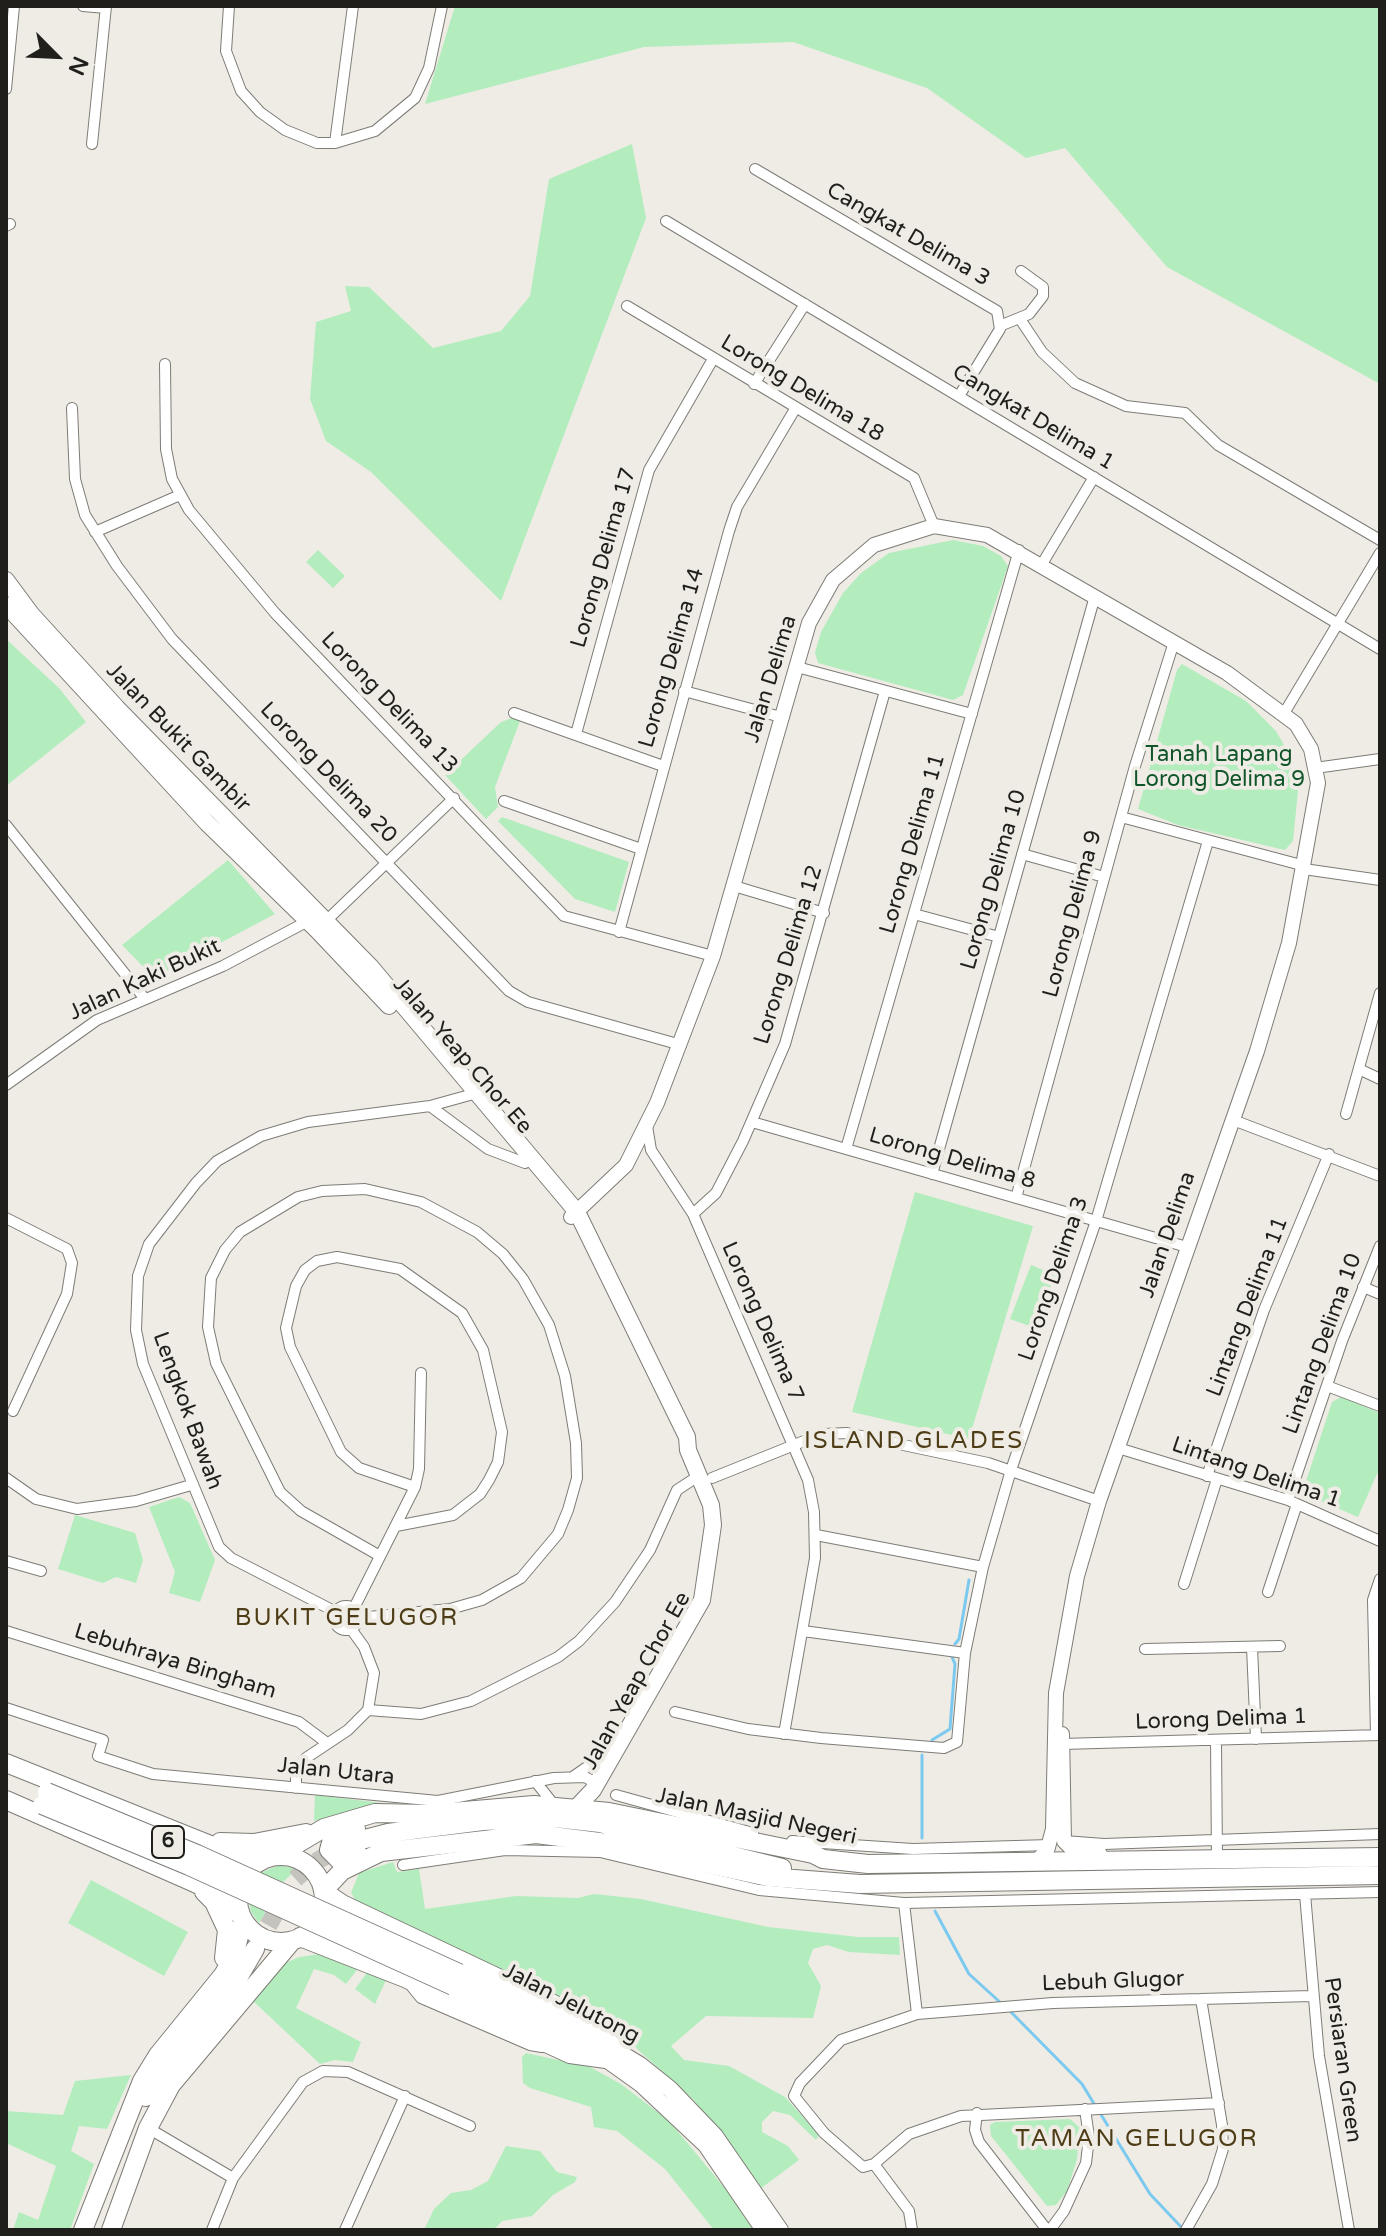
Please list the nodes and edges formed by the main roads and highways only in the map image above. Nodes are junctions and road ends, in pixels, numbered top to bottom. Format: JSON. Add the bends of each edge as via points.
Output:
{"nodes":[{"id":1,"x":6,"y":580,"type":"edge"},
{"id":2,"x":6,"y":605,"type":"edge"},
{"id":3,"x":308,"y":921,"type":"joint"},
{"id":4,"x":326,"y":921,"type":"joint"},
{"id":5,"x":472,"y":1094,"type":"junction"},
{"id":6,"x":576,"y":1217,"type":"junction"},
{"id":7,"x":706,"y":1477,"type":"junction"},
{"id":8,"x":6,"y":1763,"type":"edge"},
{"id":9,"x":6,"y":1775,"type":"edge"},
{"id":10,"x":6,"y":1791,"type":"edge"},
{"id":11,"x":44,"y":1798,"type":"junction"},
{"id":12,"x":6,"y":1800,"type":"edge"},
{"id":13,"x":612,"y":1803,"type":"junction"},
{"id":14,"x":576,"y":1808,"type":"junction"},
{"id":15,"x":429,"y":1814,"type":"junction"},
{"id":16,"x":324,"y":1828,"type":"junction"},
{"id":17,"x":201,"y":1841,"type":"junction"},
{"id":18,"x":346,"y":1844,"type":"tunnel mouth"},
{"id":19,"x":381,"y":1852,"type":"junction"},
{"id":20,"x":272,"y":1857,"type":"junction"},
{"id":21,"x":1380,"y":1857,"type":"edge"},
{"id":22,"x":744,"y":1859,"type":"junction"},
{"id":23,"x":823,"y":1859,"type":"junction"},
{"id":24,"x":1380,"y":1875,"type":"edge"},
{"id":25,"x":818,"y":1879,"type":"junction"},
{"id":26,"x":195,"y":1883,"type":"junction"},
{"id":27,"x":323,"y":1891,"type":"junction"},
{"id":28,"x":242,"y":1919,"type":"junction"},
{"id":29,"x":292,"y":1943,"type":"junction"},
{"id":30,"x":255,"y":1949,"type":"tunnel mouth"},
{"id":31,"x":456,"y":1979,"type":"joint"},
{"id":32,"x":204,"y":2000,"type":"junction"},
{"id":33,"x":610,"y":2054,"type":"junction"},
{"id":34,"x":83,"y":2230,"type":"edge"},
{"id":35,"x":94,"y":2230,"type":"edge"},
{"id":36,"x":111,"y":2230,"type":"edge"},
{"id":37,"x":764,"y":2230,"type":"edge"},
{"id":38,"x":780,"y":2230,"type":"edge"}],
"edges":[{"from":1,"to":4,"type":"main road","name":"Jalan Bukit Gambir","via":[[117,708]]},
{"from":2,"to":3,"type":"main road","name":"Jalan Bukit Gambir","via":[[207,823]]},
{"from":3,"to":5,"type":"main road","name":"Jalan Yeap Chor Ee"},
{"from":4,"to":5,"type":"main road","name":"Jalan Yeap Chor Ee","via":[[370,966]]},
{"from":5,"to":6,"type":"main road","name":"Jalan Yeap Chor Ee"},
{"from":5,"to":6,"type":"main road","name":"Jalan Yeap Chor Ee","via":[[525,1163]]},
{"from":6,"to":7,"type":"main road","name":"Jalan Yeap Chor Ee","via":[[629,1313],[687,1437],[688,1450]]},
{"from":7,"to":13,"type":"main road","name":"Jalan Yeap Chor Ee","via":[[720,1512],[716,1577],[696,1625],[604,1784],[602,1792]]},
{"from":7,"to":14,"type":"main road","name":"Jalan Yeap Chor Ee","via":[[713,1525],[702,1600],[596,1783]]},
{"from":8,"to":17,"type":"highway"},
{"from":9,"to":11,"type":"highway","number":"6"},
{"from":10,"to":11,"type":"highway","number":"6"},
{"from":11,"to":31,"type":"highway","number":"6","bridge":true},
{"from":12,"to":26,"type":"highway"},
{"from":13,"to":14,"type":"highway","name":"Jalan Masjid Negeri"},
{"from":13,"to":23,"type":"highway","name":"Jalan Masjid Negeri"},
{"from":14,"to":15,"type":"highway","name":"Jalan Masjid Negeri","via":[[502,1805]]},
{"from":15,"to":16,"type":"highway","name":"Jalan Masjid Negeri","via":[[375,1813]]},
{"from":15,"to":19,"type":"highway","via":[[339,1833],[328,1846],[340,1861],[366,1850]]},
{"from":16,"to":17,"type":"highway","via":[[254,1843]]},
{"from":16,"to":20,"type":"highway","name":"Jalan Masjid Negeri"},
{"from":17,"to":20,"type":"highway","via":[[233,1854]]},
{"from":17,"to":26,"type":"highway","via":[[221,1858],[223,1871],[214,1882]]},
{"from":18,"to":22,"type":"highway","via":[[483,1821],[555,1818],[600,1823]]},
{"from":19,"to":25,"type":"highway","name":"Jalan Masjid Negeri","via":[[536,1834],[585,1838],[768,1877]]},
{"from":19,"to":27,"type":"highway","name":"Jalan Masjid Negeri","via":[[342,1871]]},
{"from":20,"to":27,"type":"highway","via":[[305,1864]]},
{"from":20,"to":28,"type":"highway","via":[[252,1867],[242,1881]]},
{"from":21,"to":23,"type":"highway","name":"Jalan Masjid Negeri","via":[[1217,1851],[1120,1862],[913,1865]]},
{"from":22,"to":23,"type":"highway","via":[[811,1864]]},
{"from":22,"to":25,"type":"highway","via":[[808,1872]]},
{"from":24,"to":25,"type":"highway","name":"Jalan Masjid Negeri","via":[[969,1896],[941,1885]]},
{"from":26,"to":28,"type":"highway","via":[[222,1897]]},
{"from":26,"to":32,"type":"highway","via":[[214,1902],[227,1930],[227,1954]]},
{"from":27,"to":29,"type":"highway","via":[[320,1914]]},
{"from":27,"to":33,"type":"highway","via":[[590,2023]]},
{"from":28,"to":29,"type":"highway","via":[[261,1937]]},
{"from":28,"to":32,"type":"highway","via":[[234,1956]]},
{"from":29,"to":33,"type":"highway","via":[[336,1948],[587,2059]]},
{"from":29,"to":36,"type":"highway","via":[[171,2085],[148,2128]]},
{"from":30,"to":35,"type":"highway","via":[[230,1992],[179,2049],[146,2097]]},
{"from":31,"to":33,"type":"main road","name":"Jalan Jelutong"},
{"from":32,"to":34,"type":"highway","via":[[142,2081]]},
{"from":33,"to":37,"type":"main road","name":"Jalan Jelutong","via":[[691,2129]]},
{"from":33,"to":38,"type":"main road","name":"Jalan Jelutong","via":[[670,2089],[715,2136]]}]}
